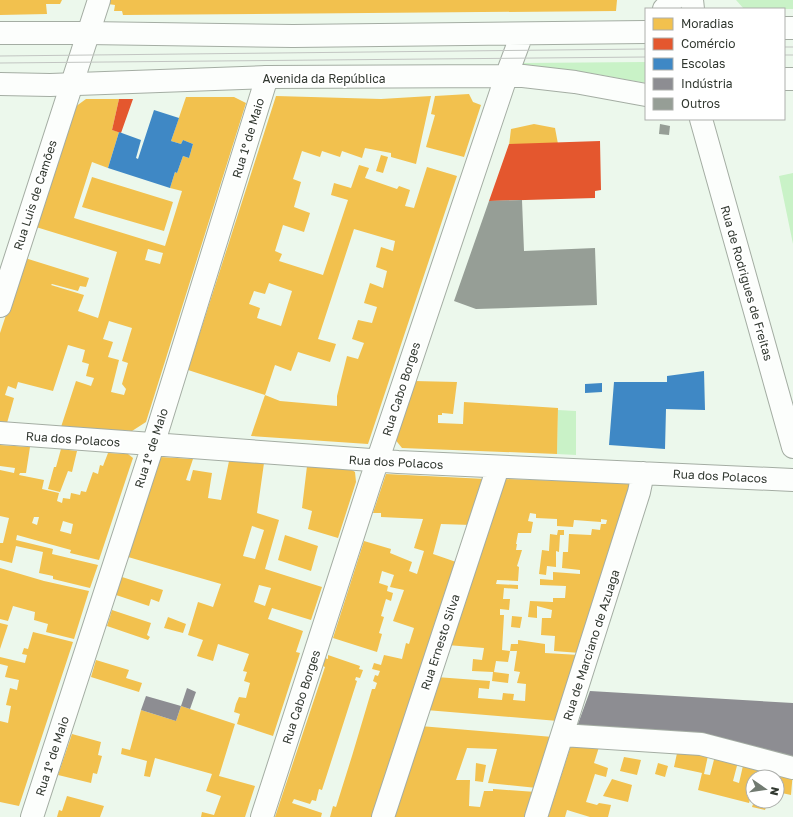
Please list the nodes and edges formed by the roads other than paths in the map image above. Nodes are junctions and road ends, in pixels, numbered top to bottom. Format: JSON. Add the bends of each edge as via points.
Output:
{"nodes":[{"id":1,"x":99,"y":0,"type":"edge"},
{"id":2,"x":673,"y":0,"type":"edge"},
{"id":3,"x":665,"y":8,"type":"edge"},
{"id":4,"x":87,"y":32,"type":"junction"},
{"id":5,"x":645,"y":32,"type":"edge"},
{"id":6,"x":0,"y":34,"type":"edge"},
{"id":7,"x":522,"y":34,"type":"junction"},
{"id":8,"x":267,"y":77,"type":"junction"},
{"id":9,"x":506,"y":77,"type":"junction"},
{"id":10,"x":71,"y":83,"type":"junction"},
{"id":11,"x":0,"y":84,"type":"edge"},
{"id":12,"x":645,"y":95,"type":"edge"},
{"id":13,"x":701,"y":120,"type":"edge"},
{"id":14,"x":0,"y":306,"type":"edge"},
{"id":15,"x":0,"y":433,"type":"edge"},
{"id":16,"x":153,"y":445,"type":"junction"},
{"id":17,"x":793,"y":447,"type":"edge"},
{"id":18,"x":378,"y":461,"type":"junction"},
{"id":19,"x":498,"y":467,"type":"junction"},
{"id":20,"x":644,"y":473,"type":"junction"},
{"id":21,"x":793,"y":480,"type":"edge"},
{"id":22,"x":562,"y":735,"type":"junction"},
{"id":23,"x":793,"y":768,"type":"edge"},
{"id":24,"x":32,"y":817,"type":"edge"},
{"id":25,"x":262,"y":817,"type":"edge"},
{"id":26,"x":383,"y":817,"type":"edge"},
{"id":27,"x":536,"y":817,"type":"edge"}],
"edges":[{"from":1,"to":4,"type":"street","name":"Rua Luis de Camões"},
{"from":2,"to":3,"type":"street"},
{"from":4,"to":6,"type":"street"},
{"from":4,"to":7,"type":"street","via":[[293,36]]},
{"from":4,"to":10,"type":"street","name":"Rua Luis de Camões"},
{"from":5,"to":7,"type":"street"},
{"from":7,"to":9,"type":"street","name":"Rua Cabo Borges"},
{"from":8,"to":9,"type":"street","name":"Avenida da República"},
{"from":8,"to":10,"type":"street","name":"Avenida da República"},
{"from":8,"to":16,"type":"street","name":"Rua 1º de Maio"},
{"from":9,"to":12,"type":"street","name":"Avenida da República","via":[[523,76],[570,81]]},
{"from":9,"to":18,"type":"street","name":"Rua Cabo Borges"},
{"from":10,"to":11,"type":"street","name":"Avenida da República"},
{"from":10,"to":14,"type":"street","name":"Rua Luis de Camões"},
{"from":13,"to":17,"type":"street","name":"Rua de Rodrigues de Freitas"},
{"from":15,"to":16,"type":"street","name":"Rua dos Polacos"},
{"from":16,"to":18,"type":"street","name":"Rua dos Polacos"},
{"from":16,"to":24,"type":"street","name":"Rua 1º de Maio"},
{"from":18,"to":19,"type":"street","name":"Rua dos Polacos"},
{"from":18,"to":25,"type":"street","name":"Rua Cabo Borges"},
{"from":19,"to":20,"type":"street","name":"Rua dos Polacos"},
{"from":19,"to":26,"type":"street","name":"Rua Ernesto Silva"},
{"from":20,"to":21,"type":"street","name":"Rua dos Polacos"},
{"from":20,"to":22,"type":"street","name":"Rua de Marciano de Azuaga"},
{"from":22,"to":23,"type":"street","via":[[700,744]]},
{"from":22,"to":27,"type":"street","name":"Rua de Marciano de Azuaga"}]}
